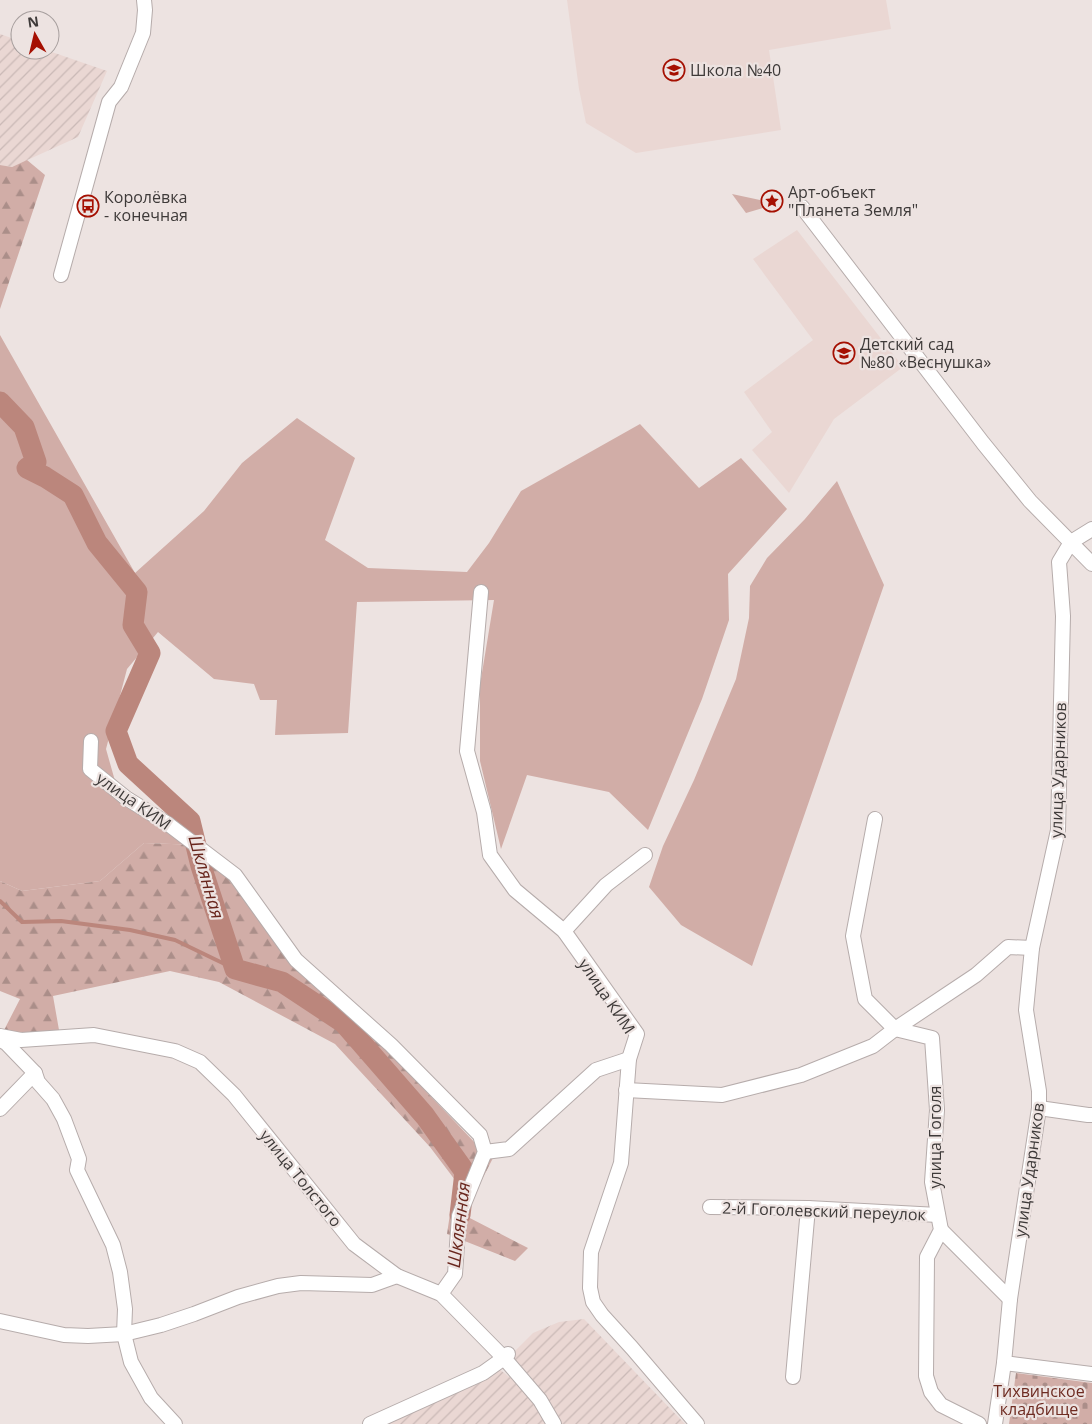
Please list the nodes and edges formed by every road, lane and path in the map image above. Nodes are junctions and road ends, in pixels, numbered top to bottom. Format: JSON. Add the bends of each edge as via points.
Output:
{"nodes":[{"id":1,"x":144,"y":0,"type":"edge"},
{"id":2,"x":802,"y":208,"type":"dead end"},
{"id":3,"x":61,"y":276,"type":"dead end"},
{"id":4,"x":1092,"y":529,"type":"edge"},
{"id":5,"x":1071,"y":542,"type":"junction"},
{"id":6,"x":1092,"y":564,"type":"edge"},
{"id":7,"x":481,"y":592,"type":"dead end"},
{"id":8,"x":91,"y":741,"type":"dead end"},
{"id":9,"x":875,"y":819,"type":"dead end"},
{"id":10,"x":645,"y":855,"type":"dead end"},
{"id":11,"x":564,"y":931,"type":"junction"},
{"id":12,"x":1032,"y":948,"type":"junction"},
{"id":13,"x":894,"y":1029,"type":"junction"},
{"id":14,"x":0,"y":1038,"type":"edge"},
{"id":15,"x":629,"y":1058,"type":"junction"},
{"id":16,"x":35,"y":1073,"type":"junction"},
{"id":17,"x":626,"y":1090,"type":"junction"},
{"id":18,"x":1039,"y":1108,"type":"junction"},
{"id":19,"x":0,"y":1110,"type":"edge"},
{"id":20,"x":1092,"y":1115,"type":"edge"},
{"id":21,"x":485,"y":1152,"type":"junction"},
{"id":22,"x":710,"y":1207,"type":"dead end"},
{"id":23,"x":808,"y":1208,"type":"junction"},
{"id":24,"x":938,"y":1215,"type":"junction"},
{"id":25,"x":941,"y":1230,"type":"junction"},
{"id":26,"x":397,"y":1276,"type":"junction"},
{"id":27,"x":442,"y":1293,"type":"junction"},
{"id":28,"x":1010,"y":1299,"type":"junction"},
{"id":29,"x":0,"y":1321,"type":"edge"},
{"id":30,"x":124,"y":1334,"type":"junction"},
{"id":31,"x":506,"y":1356,"type":"junction"},
{"id":32,"x":1004,"y":1363,"type":"junction"},
{"id":33,"x":1092,"y":1374,"type":"edge"},
{"id":34,"x":793,"y":1377,"type":"dead end"},
{"id":35,"x":175,"y":1424,"type":"edge"},
{"id":36,"x":370,"y":1424,"type":"edge"},
{"id":37,"x":554,"y":1424,"type":"edge"},
{"id":38,"x":697,"y":1424,"type":"edge"},
{"id":39,"x":979,"y":1424,"type":"edge"},
{"id":40,"x":995,"y":1424,"type":"edge"}],
"edges":[{"from":1,"to":3,"type":"street","via":[[142,33],[121,87],[109,102]]},
{"from":2,"to":5,"type":"street","via":[[1030,502]]},
{"from":4,"to":5,"type":"street"},
{"from":5,"to":6,"type":"street"},
{"from":5,"to":12,"type":"street","name":"улица Ударников","via":[[1059,562],[1062,616],[1058,830]]},
{"from":7,"to":11,"type":"street","name":"улица КИМ","via":[[467,751],[484,812],[490,855],[515,890]]},
{"from":8,"to":21,"type":"street","name":"улица КИМ","via":[[90,770],[235,875],[296,960],[391,1045],[480,1134]]},
{"from":9,"to":13,"type":"street","via":[[854,936],[865,999]]},
{"from":10,"to":11,"type":"street","via":[[606,885]]},
{"from":11,"to":15,"type":"street","name":"улица КИМ","via":[[637,1034]]},
{"from":12,"to":13,"type":"street","via":[[1008,947],[976,975]]},
{"from":12,"to":18,"type":"street","name":"улица Ударников","via":[[1026,1010]]},
{"from":13,"to":17,"type":"street","via":[[873,1046],[802,1075],[722,1095]]},
{"from":13,"to":24,"type":"street","name":"улица Гоголя","via":[[932,1038],[937,1110],[932,1182]]},
{"from":14,"to":16,"type":"street"},
{"from":14,"to":26,"type":"street","name":"улица Толстого","via":[[21,1040],[94,1034],[175,1051],[200,1062],[234,1095],[354,1244]]},
{"from":15,"to":17,"type":"street","name":"улица КИМ"},
{"from":15,"to":21,"type":"street","via":[[596,1070],[509,1149]]},
{"from":16,"to":19,"type":"street"},
{"from":16,"to":30,"type":"street","via":[[64,1119],[80,1159],[77,1170],[113,1244],[125,1309]]},
{"from":17,"to":38,"type":"street","name":"улица КИМ","via":[[621,1163],[590,1252],[590,1288],[602,1315]]},
{"from":18,"to":20,"type":"street"},
{"from":18,"to":28,"type":"street","name":"улица Ударников"},
{"from":21,"to":27,"type":"street","via":[[459,1216],[455,1274]]},
{"from":22,"to":23,"type":"street","name":"2-й Гоголевский переулок"},
{"from":23,"to":24,"type":"street","name":"2-й Гоголевский переулок"},
{"from":23,"to":34,"type":"street"},
{"from":24,"to":25,"type":"street","name":"улица Гоголя"},
{"from":25,"to":28,"type":"street"},
{"from":25,"to":39,"type":"street","via":[[927,1256],[926,1376],[931,1392],[941,1405]]},
{"from":26,"to":27,"type":"street","name":"улица Толстого"},
{"from":26,"to":30,"type":"street","via":[[372,1285],[301,1283],[278,1286]]},
{"from":27,"to":31,"type":"street","name":"улица Толстого"},
{"from":28,"to":32,"type":"street","name":"улица Ударников"},
{"from":29,"to":30,"type":"street","via":[[64,1335]]},
{"from":30,"to":35,"type":"street","via":[[131,1362],[151,1398]]},
{"from":31,"to":36,"type":"street","via":[[483,1373]]},
{"from":31,"to":37,"type":"street","name":"улица Толстого"},
{"from":32,"to":33,"type":"street"},
{"from":32,"to":40,"type":"street","name":"улица Ударников"}]}
